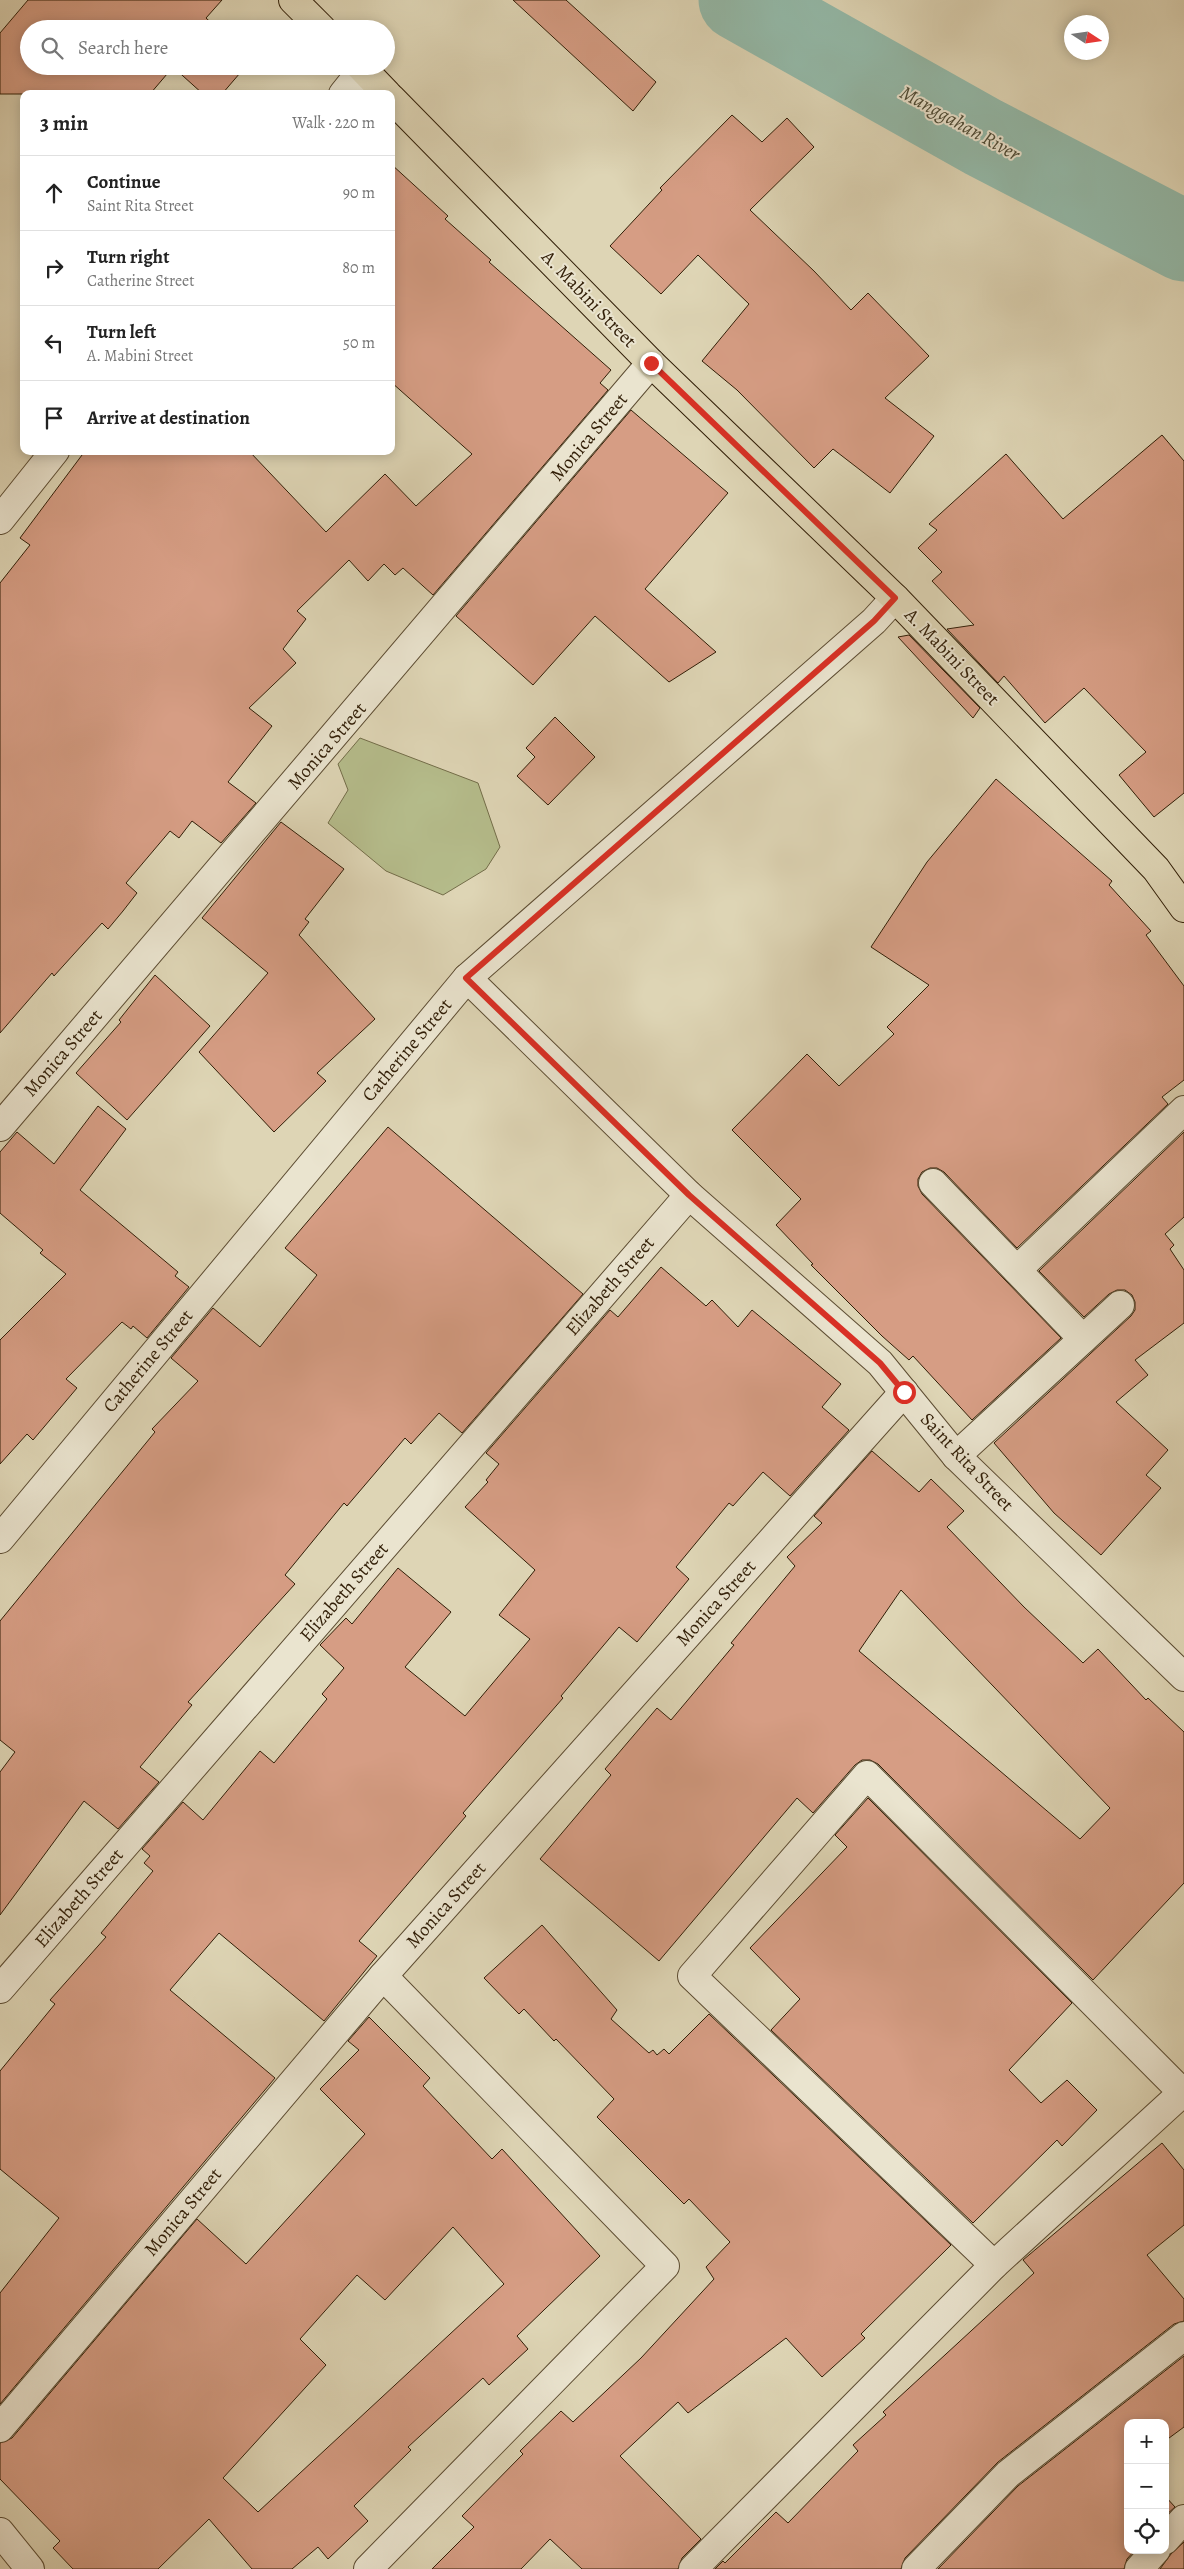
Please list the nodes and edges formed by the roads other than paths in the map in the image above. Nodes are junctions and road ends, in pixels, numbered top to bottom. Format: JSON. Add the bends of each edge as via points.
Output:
{"nodes":[{"id":1,"x":293,"y":0,"type":"edge"},
{"id":2,"x":313,"y":20,"type":"edge"},
{"id":3,"x":356,"y":75,"type":"edge"},
{"id":4,"x":368,"y":75,"type":"edge"},
{"id":5,"x":346,"y":90,"type":"edge"},
{"id":6,"x":383,"y":90,"type":"edge"},
{"id":7,"x":395,"y":102,"type":"edge"},
{"id":8,"x":651,"y":363,"type":"junction"},
{"id":9,"x":52,"y":455,"type":"edge"},
{"id":10,"x":0,"y":520,"type":"edge"},
{"id":11,"x":895,"y":598,"type":"junction"},
{"id":12,"x":1184,"y":908,"type":"edge"},
{"id":13,"x":466,"y":978,"type":"junction"},
{"id":14,"x":1184,"y":1110,"type":"edge"},
{"id":15,"x":0,"y":1127,"type":"edge"},
{"id":16,"x":933,"y":1183,"type":"dead end"},
{"id":17,"x":689,"y":1195,"type":"junction"},
{"id":18,"x":1017,"y":1270,"type":"junction"},
{"id":19,"x":1120,"y":1305,"type":"dead end"},
{"id":20,"x":1084,"y":1339,"type":"junction"},
{"id":21,"x":904,"y":1392,"type":"junction"},
{"id":22,"x":956,"y":1456,"type":"junction"},
{"id":23,"x":0,"y":1539,"type":"edge"},
{"id":24,"x":1184,"y":1677,"type":"edge"},
{"id":25,"x":383,"y":1976,"type":"junction"},
{"id":26,"x":0,"y":1989,"type":"edge"},
{"id":27,"x":1183,"y":2093,"type":"edge"},
{"id":28,"x":994,"y":2265,"type":"junction"},
{"id":29,"x":1184,"y":2336,"type":"edge"},
{"id":30,"x":0,"y":2428,"type":"edge"},
{"id":31,"x":1184,"y":2519,"type":"edge"},
{"id":32,"x":0,"y":2532,"type":"edge"},
{"id":33,"x":1169,"y":2536,"type":"edge"},
{"id":34,"x":1152,"y":2554,"type":"edge"},
{"id":35,"x":30,"y":2569,"type":"edge"},
{"id":36,"x":368,"y":2569,"type":"edge"},
{"id":37,"x":693,"y":2569,"type":"edge"},
{"id":38,"x":916,"y":2569,"type":"edge"},
{"id":39,"x":1139,"y":2569,"type":"edge"}],
"edges":[{"from":1,"to":2,"type":"main road"},
{"from":3,"to":5,"type":"street"},
{"from":4,"to":6,"type":"main road"},
{"from":7,"to":8,"type":"main road","name":"A. Mabini Street"},
{"from":8,"to":11,"type":"main road","name":"A. Mabini Street"},
{"from":8,"to":15,"type":"street","name":"Monica Street"},
{"from":9,"to":10,"type":"street"},
{"from":11,"to":12,"type":"main road","name":"A. Mabini Street","via":[[1156,869]]},
{"from":11,"to":13,"type":"street","name":"Catherine Street","via":[[867,628]]},
{"from":13,"to":17,"type":"street","name":"Saint Rita Street"},
{"from":13,"to":23,"type":"street","name":"Catherine Street"},
{"from":14,"to":18,"type":"street"},
{"from":16,"to":18,"type":"street"},
{"from":17,"to":21,"type":"street","name":"Saint Rita Street","via":[[880,1363]]},
{"from":17,"to":26,"type":"street","name":"Elizabeth Street"},
{"from":18,"to":20,"type":"street"},
{"from":19,"to":20,"type":"street"},
{"from":20,"to":22,"type":"street"},
{"from":21,"to":22,"type":"street","name":"Saint Rita Street"},
{"from":21,"to":25,"type":"street","name":"Monica Street"},
{"from":22,"to":24,"type":"street","name":"Saint Rita Street"},
{"from":25,"to":30,"type":"street","name":"Monica Street"},
{"from":25,"to":36,"type":"street","via":[[665,2266]]},
{"from":27,"to":28,"type":"street"},
{"from":27,"to":28,"type":"street","via":[[867,1775],[692,1976]]},
{"from":28,"to":37,"type":"street"},
{"from":29,"to":38,"type":"street","via":[[1008,2474]]},
{"from":31,"to":33,"type":"street"},
{"from":32,"to":35,"type":"street"},
{"from":34,"to":39,"type":"street"}]}
